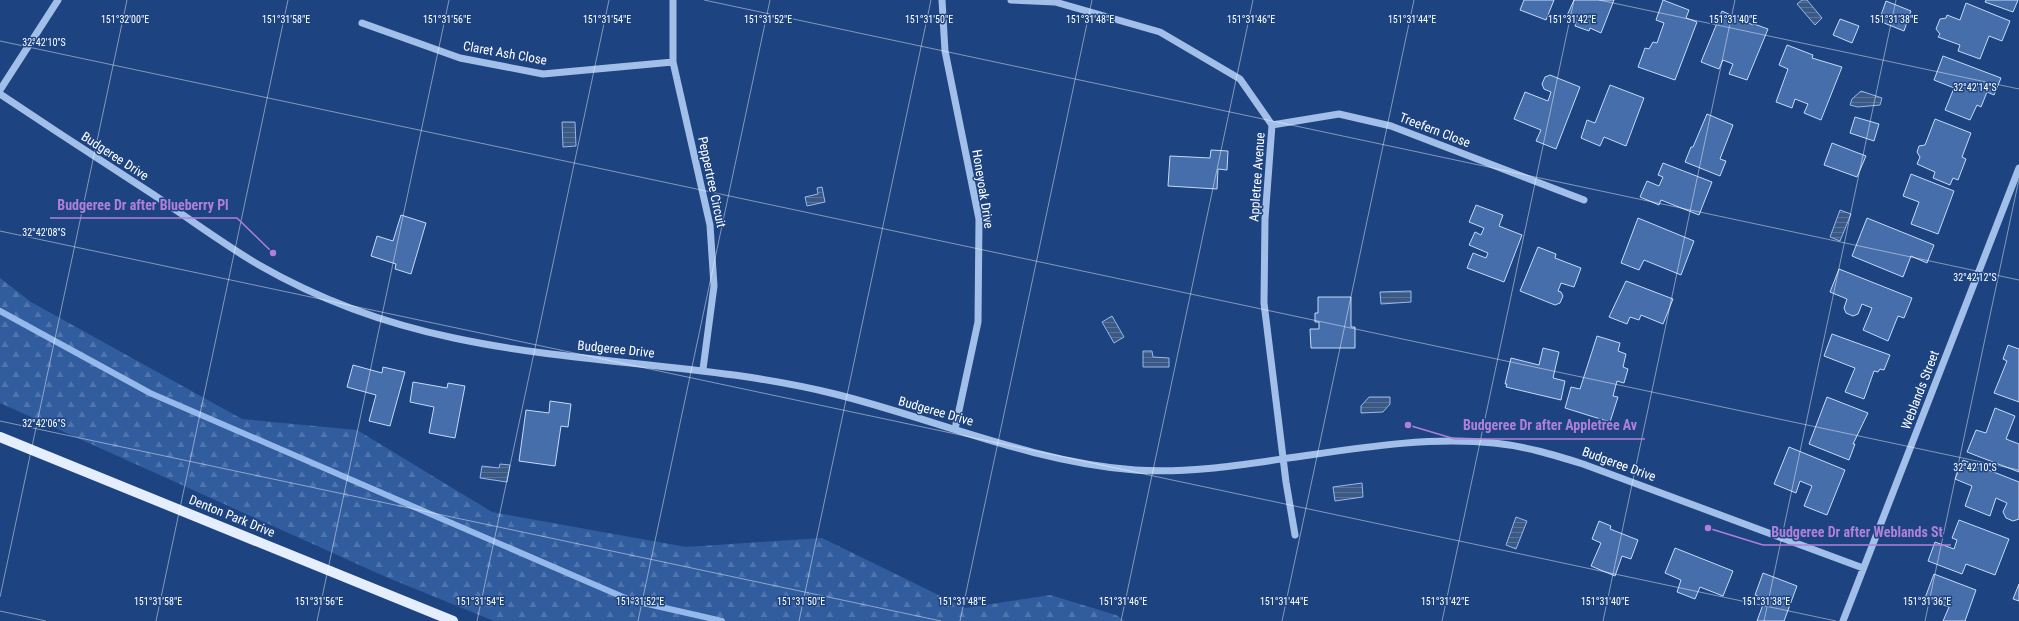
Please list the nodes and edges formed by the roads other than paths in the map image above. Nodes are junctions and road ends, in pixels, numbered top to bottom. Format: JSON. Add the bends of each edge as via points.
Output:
{"nodes":[{"id":1,"x":58,"y":0,"type":"edge"},
{"id":2,"x":673,"y":0,"type":"edge"},
{"id":3,"x":942,"y":0,"type":"edge"},
{"id":4,"x":1011,"y":0,"type":"edge"},
{"id":5,"x":362,"y":22,"type":"dead end"},
{"id":6,"x":673,"y":62,"type":"junction"},
{"id":7,"x":0,"y":90,"type":"edge"},
{"id":8,"x":0,"y":94,"type":"edge"},
{"id":9,"x":1272,"y":125,"type":"junction"},
{"id":10,"x":2019,"y":168,"type":"edge"},
{"id":11,"x":1584,"y":200,"type":"dead end"},
{"id":12,"x":703,"y":369,"type":"junction"},
{"id":13,"x":955,"y":429,"type":"junction"},
{"id":14,"x":0,"y":436,"type":"edge"},
{"id":15,"x":1284,"y":459,"type":"junction"},
{"id":16,"x":1295,"y":535,"type":"dead end"},
{"id":17,"x":1863,"y":568,"type":"junction"},
{"id":18,"x":453,"y":621,"type":"edge"},
{"id":19,"x":1843,"y":621,"type":"edge"}],
"edges":[{"from":1,"to":7,"type":"street"},
{"from":2,"to":6,"type":"street","name":"Peppertree Circuit"},
{"from":3,"to":13,"type":"street","name":"Honeyoak Drive","via":[[945,51],[979,219],[978,322]]},
{"from":4,"to":9,"type":"street","name":"Appletree Avenue","via":[[1055,2],[1160,32],[1240,79]]},
{"from":5,"to":6,"type":"street","name":"Claret Ash Close","via":[[460,58],[543,74]]},
{"from":6,"to":12,"type":"street","name":"Peppertree Circuit","via":[[710,225],[714,286]]},
{"from":8,"to":12,"type":"street","name":"Budgeree Drive","via":[[259,265],[326,298],[369,315],[453,338],[557,355]]},
{"from":9,"to":11,"type":"street","name":"Treefern Close","via":[[1339,114],[1384,124]]},
{"from":9,"to":15,"type":"street","name":"Appletree Avenue","via":[[1265,219],[1264,303]]},
{"from":10,"to":17,"type":"street","name":"Weblands Street"},
{"from":12,"to":13,"type":"street","name":"Budgeree Drive","via":[[835,394]]},
{"from":13,"to":15,"type":"street","name":"Budgeree Drive","via":[[1029,452],[1082,463],[1136,470],[1182,471]]},
{"from":14,"to":18,"type":"main road","name":"Denton Park Drive"},
{"from":15,"to":16,"type":"street"},
{"from":15,"to":17,"type":"street","name":"Budgeree Drive","via":[[1390,444],[1443,441],[1493,443],[1543,451]]},
{"from":17,"to":19,"type":"street","name":"Weblands Street"}]}
